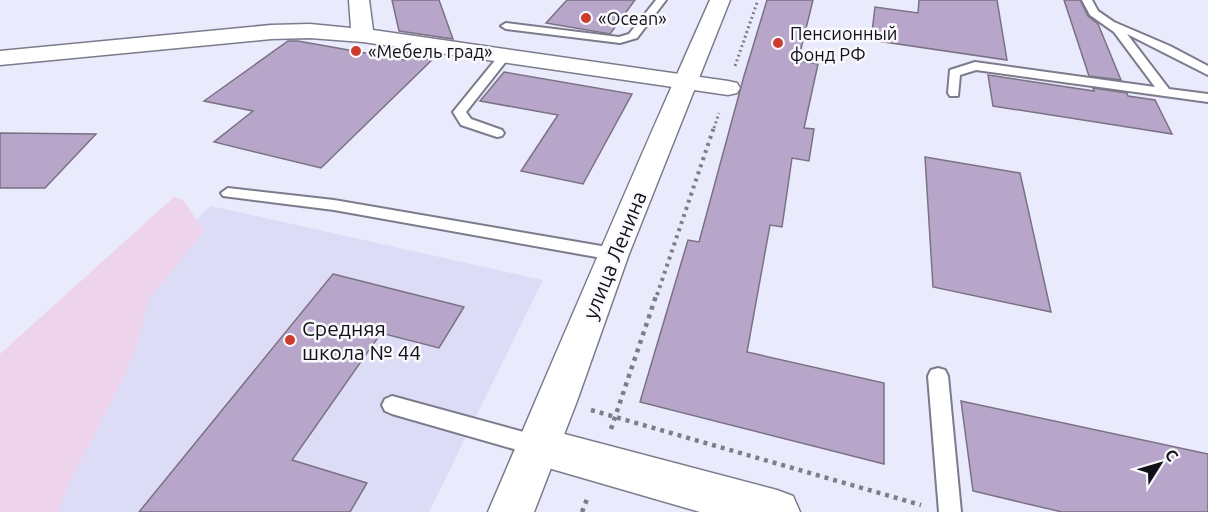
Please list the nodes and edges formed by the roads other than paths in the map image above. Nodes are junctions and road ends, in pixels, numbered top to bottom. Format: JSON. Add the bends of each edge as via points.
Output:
{"nodes":[{"id":1,"x":359,"y":0,"type":"edge"},
{"id":2,"x":661,"y":0,"type":"edge"},
{"id":3,"x":720,"y":0,"type":"edge"},
{"id":4,"x":1087,"y":0,"type":"edge"},
{"id":5,"x":1110,"y":22,"type":"junction"},
{"id":6,"x":506,"y":26,"type":"dead end"},
{"id":7,"x":363,"y":34,"type":"junction"},
{"id":8,"x":505,"y":55,"type":"junction"},
{"id":9,"x":0,"y":58,"type":"edge"},
{"id":10,"x":1208,"y":71,"type":"edge"},
{"id":11,"x":685,"y":81,"type":"junction"},
{"id":12,"x":728,"y":88,"type":"road end"},
{"id":13,"x":1166,"y":92,"type":"junction"},
{"id":14,"x":954,"y":93,"type":"dead end"},
{"id":15,"x":1208,"y":99,"type":"edge"},
{"id":16,"x":497,"y":133,"type":"dead end"},
{"id":17,"x":228,"y":193,"type":"dead end"},
{"id":18,"x":613,"y":254,"type":"junction"},
{"id":19,"x":938,"y":376,"type":"dead end"},
{"id":20,"x":392,"y":405,"type":"dead end"},
{"id":21,"x":538,"y":446,"type":"junction"},
{"id":22,"x":512,"y":512,"type":"edge"},
{"id":23,"x":777,"y":512,"type":"edge"},
{"id":24,"x":950,"y":512,"type":"edge"}],
"edges":[{"from":1,"to":7,"type":"street"},
{"from":2,"to":6,"type":"lane","via":[[633,36],[620,40]]},
{"from":3,"to":11,"type":"street","name":"улица Ленина"},
{"from":4,"to":5,"type":"lane","via":[[1094,13]]},
{"from":5,"to":10,"type":"lane"},
{"from":5,"to":13,"type":"lane"},
{"from":7,"to":8,"type":"street"},
{"from":7,"to":9,"type":"street","via":[[271,32]]},
{"from":8,"to":11,"type":"street"},
{"from":8,"to":16,"type":"lane","via":[[459,112],[466,122]]},
{"from":11,"to":12,"type":"street"},
{"from":11,"to":18,"type":"street","name":"улица Ленина"},
{"from":13,"to":14,"type":"lane","via":[[975,66],[954,73]]},
{"from":13,"to":15,"type":"lane"},
{"from":17,"to":18,"type":"lane","via":[[334,205]]},
{"from":18,"to":21,"type":"street","name":"улица Ленина"},
{"from":19,"to":24,"type":"lane"},
{"from":20,"to":21,"type":"lane"},
{"from":21,"to":22,"type":"street","name":"улица Ленина"},
{"from":21,"to":23,"type":"street"}]}
